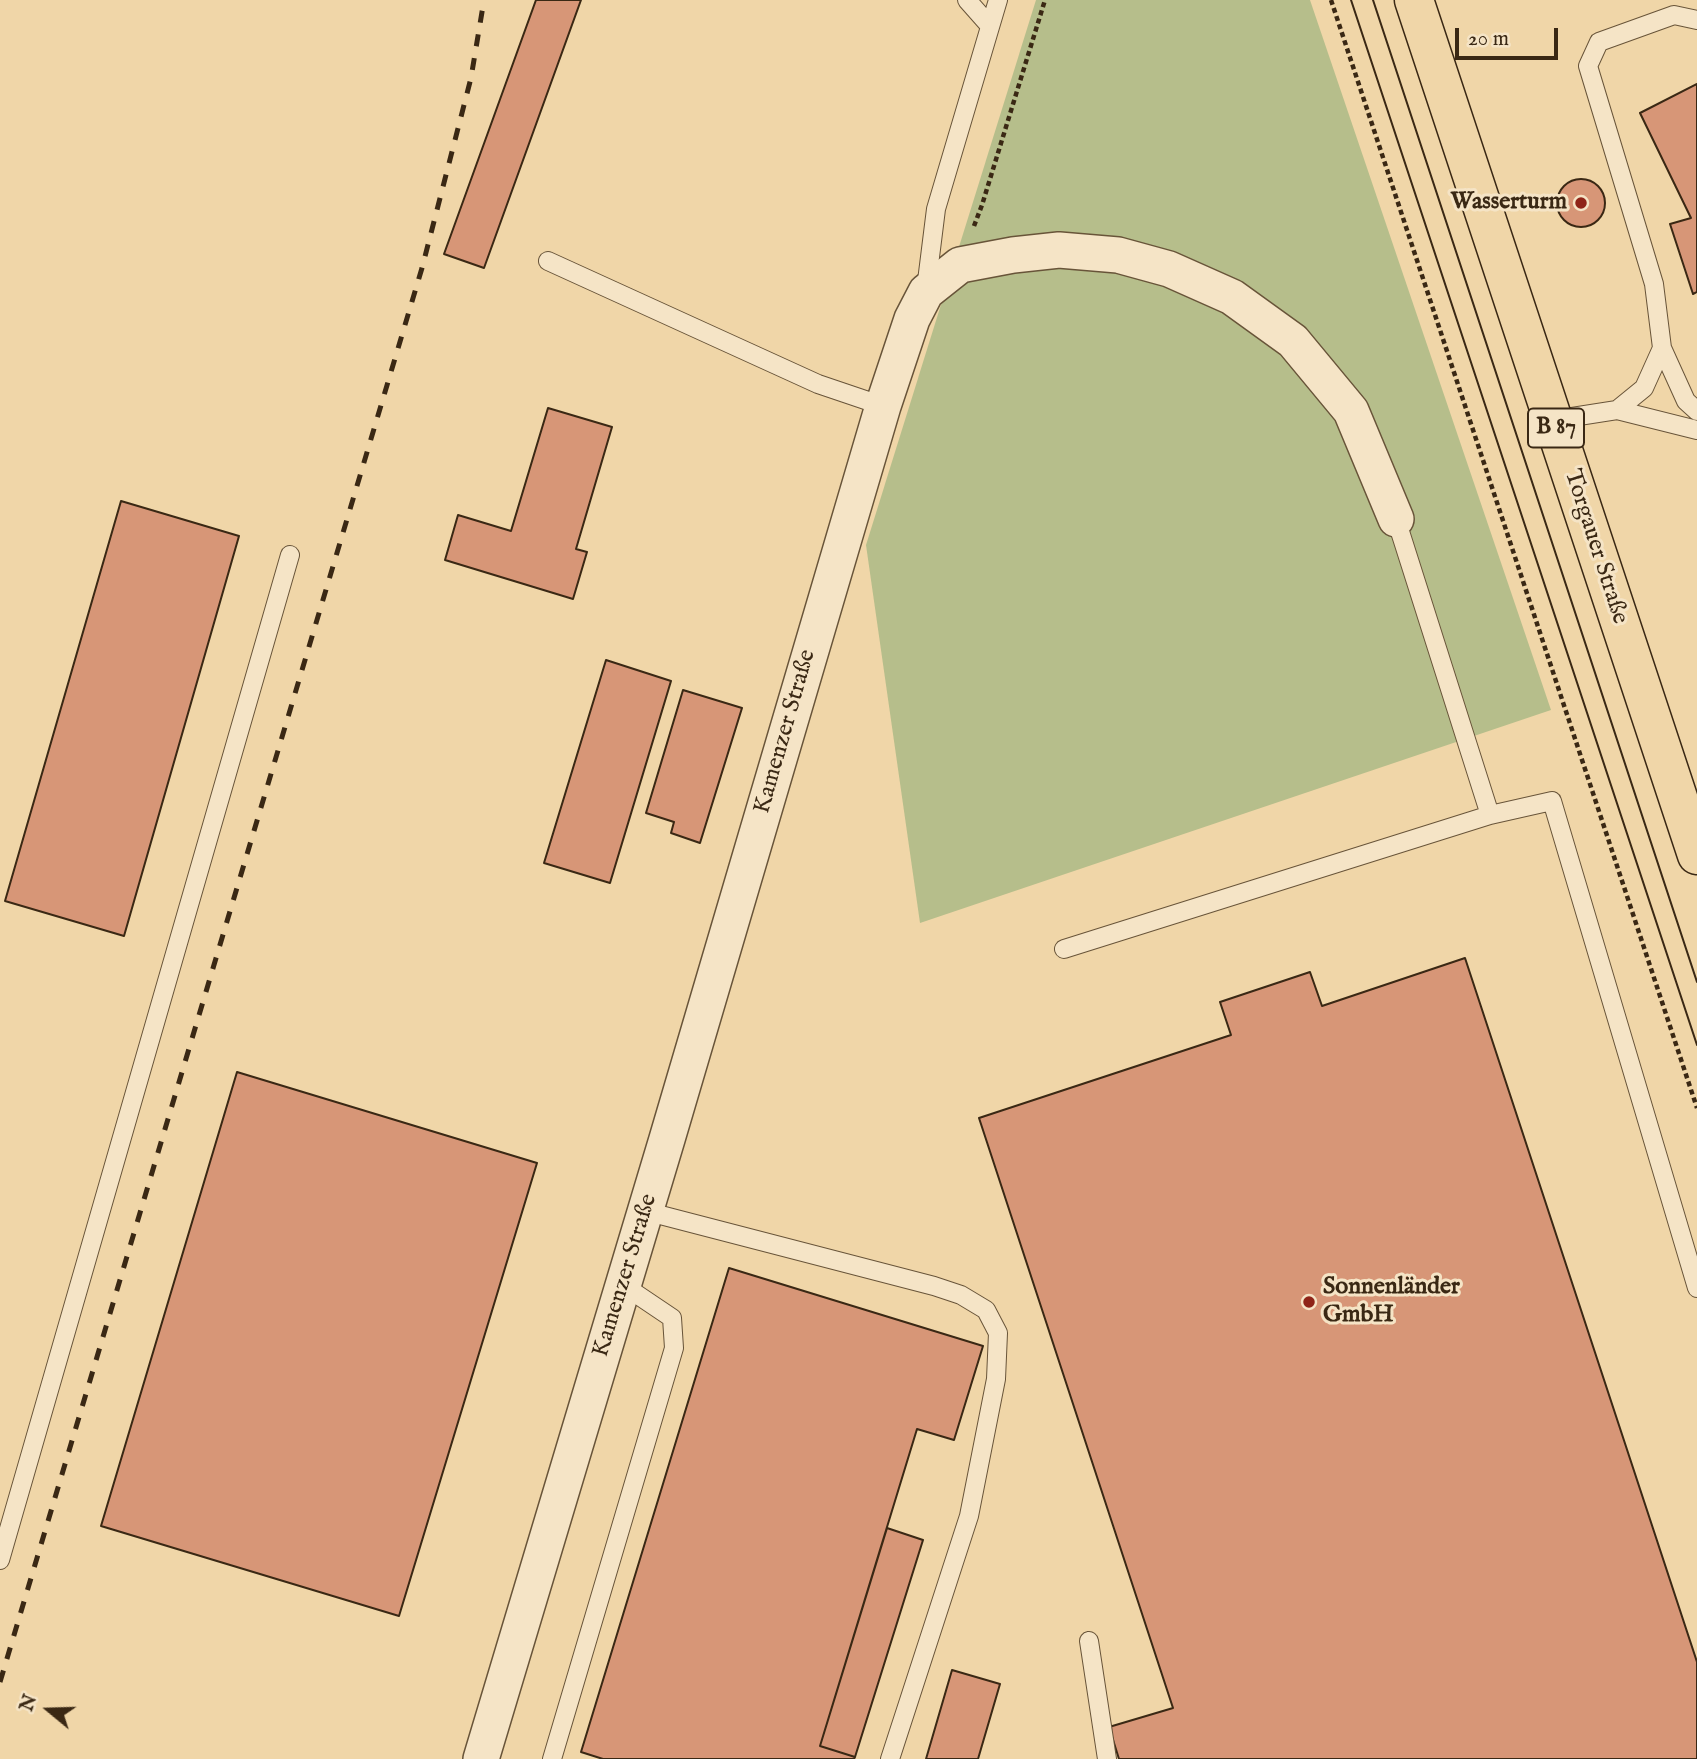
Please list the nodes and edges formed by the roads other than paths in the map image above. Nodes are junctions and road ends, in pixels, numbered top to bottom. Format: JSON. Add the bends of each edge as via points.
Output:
{"nodes":[{"id":1,"x":967,"y":0,"type":"edge"},
{"id":2,"x":998,"y":0,"type":"edge"},
{"id":3,"x":1414,"y":0,"type":"edge"},
{"id":4,"x":1697,"y":20,"type":"edge"},
{"id":5,"x":990,"y":26,"type":"junction"},
{"id":6,"x":548,"y":261,"type":"dead end"},
{"id":7,"x":926,"y":292,"type":"junction"},
{"id":8,"x":1662,"y":348,"type":"junction"},
{"id":9,"x":883,"y":405,"type":"junction"},
{"id":10,"x":1617,"y":410,"type":"junction"},
{"id":11,"x":1697,"y":411,"type":"edge"},
{"id":12,"x":1553,"y":420,"type":"junction"},
{"id":13,"x":1697,"y":430,"type":"edge"},
{"id":14,"x":1396,"y":519,"type":"joint"},
{"id":15,"x":290,"y":555,"type":"dead end"},
{"id":16,"x":1490,"y":815,"type":"junction"},
{"id":17,"x":1697,"y":855,"type":"edge"},
{"id":18,"x":1064,"y":949,"type":"dead end"},
{"id":19,"x":645,"y":1210,"type":"junction"},
{"id":20,"x":623,"y":1285,"type":"junction"},
{"id":21,"x":1697,"y":1288,"type":"edge"},
{"id":22,"x":0,"y":1560,"type":"edge"},
{"id":23,"x":1089,"y":1641,"type":"dead end"},
{"id":24,"x":481,"y":1759,"type":"edge"},
{"id":25,"x":552,"y":1759,"type":"edge"},
{"id":26,"x":890,"y":1759,"type":"edge"},
{"id":27,"x":1107,"y":1759,"type":"edge"}],
"edges":[{"from":1,"to":5,"type":"lane"},
{"from":2,"to":5,"type":"lane"},
{"from":3,"to":12,"type":"main road","name":"Torgauer Straße","number":"B 87"},
{"from":4,"to":8,"type":"lane","via":[[1674,15],[1599,41],[1588,66],[1654,284]]},
{"from":5,"to":7,"type":"lane","via":[[936,209]]},
{"from":6,"to":9,"type":"lane","via":[[818,384]]},
{"from":7,"to":9,"type":"street","name":"Kamenzer Straße"},
{"from":7,"to":14,"type":"street","name":"Kamenzer Straße","via":[[960,265],[1059,250],[1118,255],[1169,270],[1232,297],[1293,341],[1351,411]]},
{"from":8,"to":10,"type":"lane","via":[[1644,388]]},
{"from":8,"to":11,"type":"lane","via":[[1686,401]]},
{"from":9,"to":19,"type":"street","name":"Kamenzer Straße"},
{"from":10,"to":12,"type":"lane"},
{"from":10,"to":13,"type":"lane"},
{"from":12,"to":17,"type":"main road","name":"Torgauer Straße","number":"B 87"},
{"from":14,"to":16,"type":"lane"},
{"from":15,"to":22,"type":"lane"},
{"from":16,"to":18,"type":"lane"},
{"from":16,"to":21,"type":"lane","via":[[1552,801]]},
{"from":19,"to":20,"type":"street","name":"Kamenzer Straße"},
{"from":19,"to":26,"type":"lane","via":[[961,1295],[986,1310],[998,1333],[996,1379],[969,1517]]},
{"from":20,"to":24,"type":"street","name":"Kamenzer Straße"},
{"from":20,"to":25,"type":"lane","via":[[672,1318],[674,1348]]},
{"from":23,"to":27,"type":"lane"}]}
